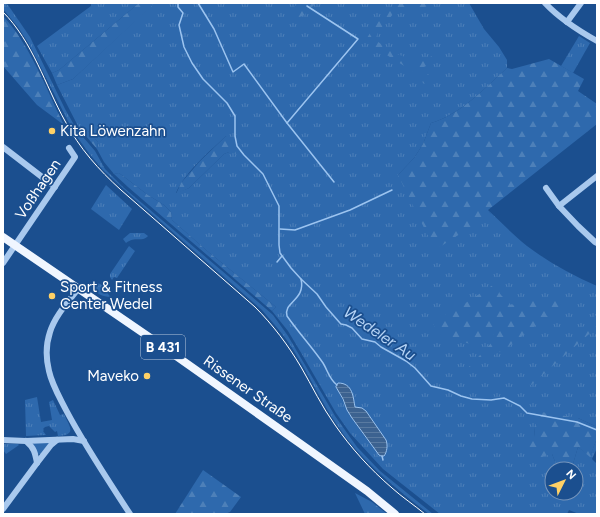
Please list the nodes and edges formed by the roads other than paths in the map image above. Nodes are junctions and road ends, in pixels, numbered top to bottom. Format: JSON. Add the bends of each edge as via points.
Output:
{"nodes":[{"id":1,"x":545,"y":3,"type":"edge"},
{"id":2,"x":580,"y":3,"type":"edge"},
{"id":3,"x":567,"y":22,"type":"junction"},
{"id":4,"x":597,"y":41,"type":"edge"},
{"id":5,"x":3,"y":148,"type":"edge"},
{"id":6,"x":69,"y":148,"type":"dead end"},
{"id":7,"x":597,"y":176,"type":"edge"},
{"id":8,"x":55,"y":187,"type":"junction"},
{"id":9,"x":546,"y":188,"type":"dead end"},
{"id":10,"x":559,"y":206,"type":"junction"},
{"id":11,"x":3,"y":237,"type":"edge"},
{"id":12,"x":597,"y":243,"type":"edge"},
{"id":13,"x":15,"y":246,"type":"junction"},
{"id":14,"x":3,"y":264,"type":"edge"},
{"id":15,"x":78,"y":289,"type":"junction"},
{"id":16,"x":74,"y":424,"type":"junction"},
{"id":17,"x":68,"y":439,"type":"junction"},
{"id":18,"x":3,"y":440,"type":"edge"},
{"id":19,"x":57,"y":440,"type":"junction"},
{"id":20,"x":26,"y":441,"type":"junction"},
{"id":21,"x":84,"y":441,"type":"junction"},
{"id":22,"x":37,"y":463,"type":"junction"},
{"id":23,"x":3,"y":509,"type":"edge"},
{"id":24,"x":130,"y":514,"type":"edge"},
{"id":25,"x":395,"y":514,"type":"edge"}],
"edges":[{"from":1,"to":3,"type":"street"},
{"from":2,"to":3,"type":"street"},
{"from":3,"to":4,"type":"street"},
{"from":5,"to":8,"type":"street"},
{"from":6,"to":8,"type":"street","name":"Voßhagen","via":[[75,157]]},
{"from":7,"to":10,"type":"street"},
{"from":8,"to":13,"type":"street","name":"Voßhagen"},
{"from":9,"to":10,"type":"street"},
{"from":10,"to":12,"type":"street"},
{"from":11,"to":13,"type":"main road","name":"Rissener Straße","number":"B 431"},
{"from":13,"to":14,"type":"street","name":"Voßhagen"},
{"from":13,"to":15,"type":"main road","name":"Rissener Straße","number":"B 431"},
{"from":15,"to":16,"type":"street","via":[[54,322],[47,345],[49,372],[62,404]]},
{"from":15,"to":25,"type":"main road","name":"Rissener Straße","number":"B 431","via":[[305,447]]},
{"from":16,"to":17,"type":"street","via":[[74,432]]},
{"from":16,"to":21,"type":"street"},
{"from":17,"to":19,"type":"street"},
{"from":17,"to":21,"type":"street"},
{"from":18,"to":20,"type":"street"},
{"from":19,"to":20,"type":"street"},
{"from":19,"to":22,"type":"street"},
{"from":20,"to":22,"type":"street","via":[[35,452]]},
{"from":21,"to":24,"type":"street"},
{"from":22,"to":23,"type":"street"}]}
